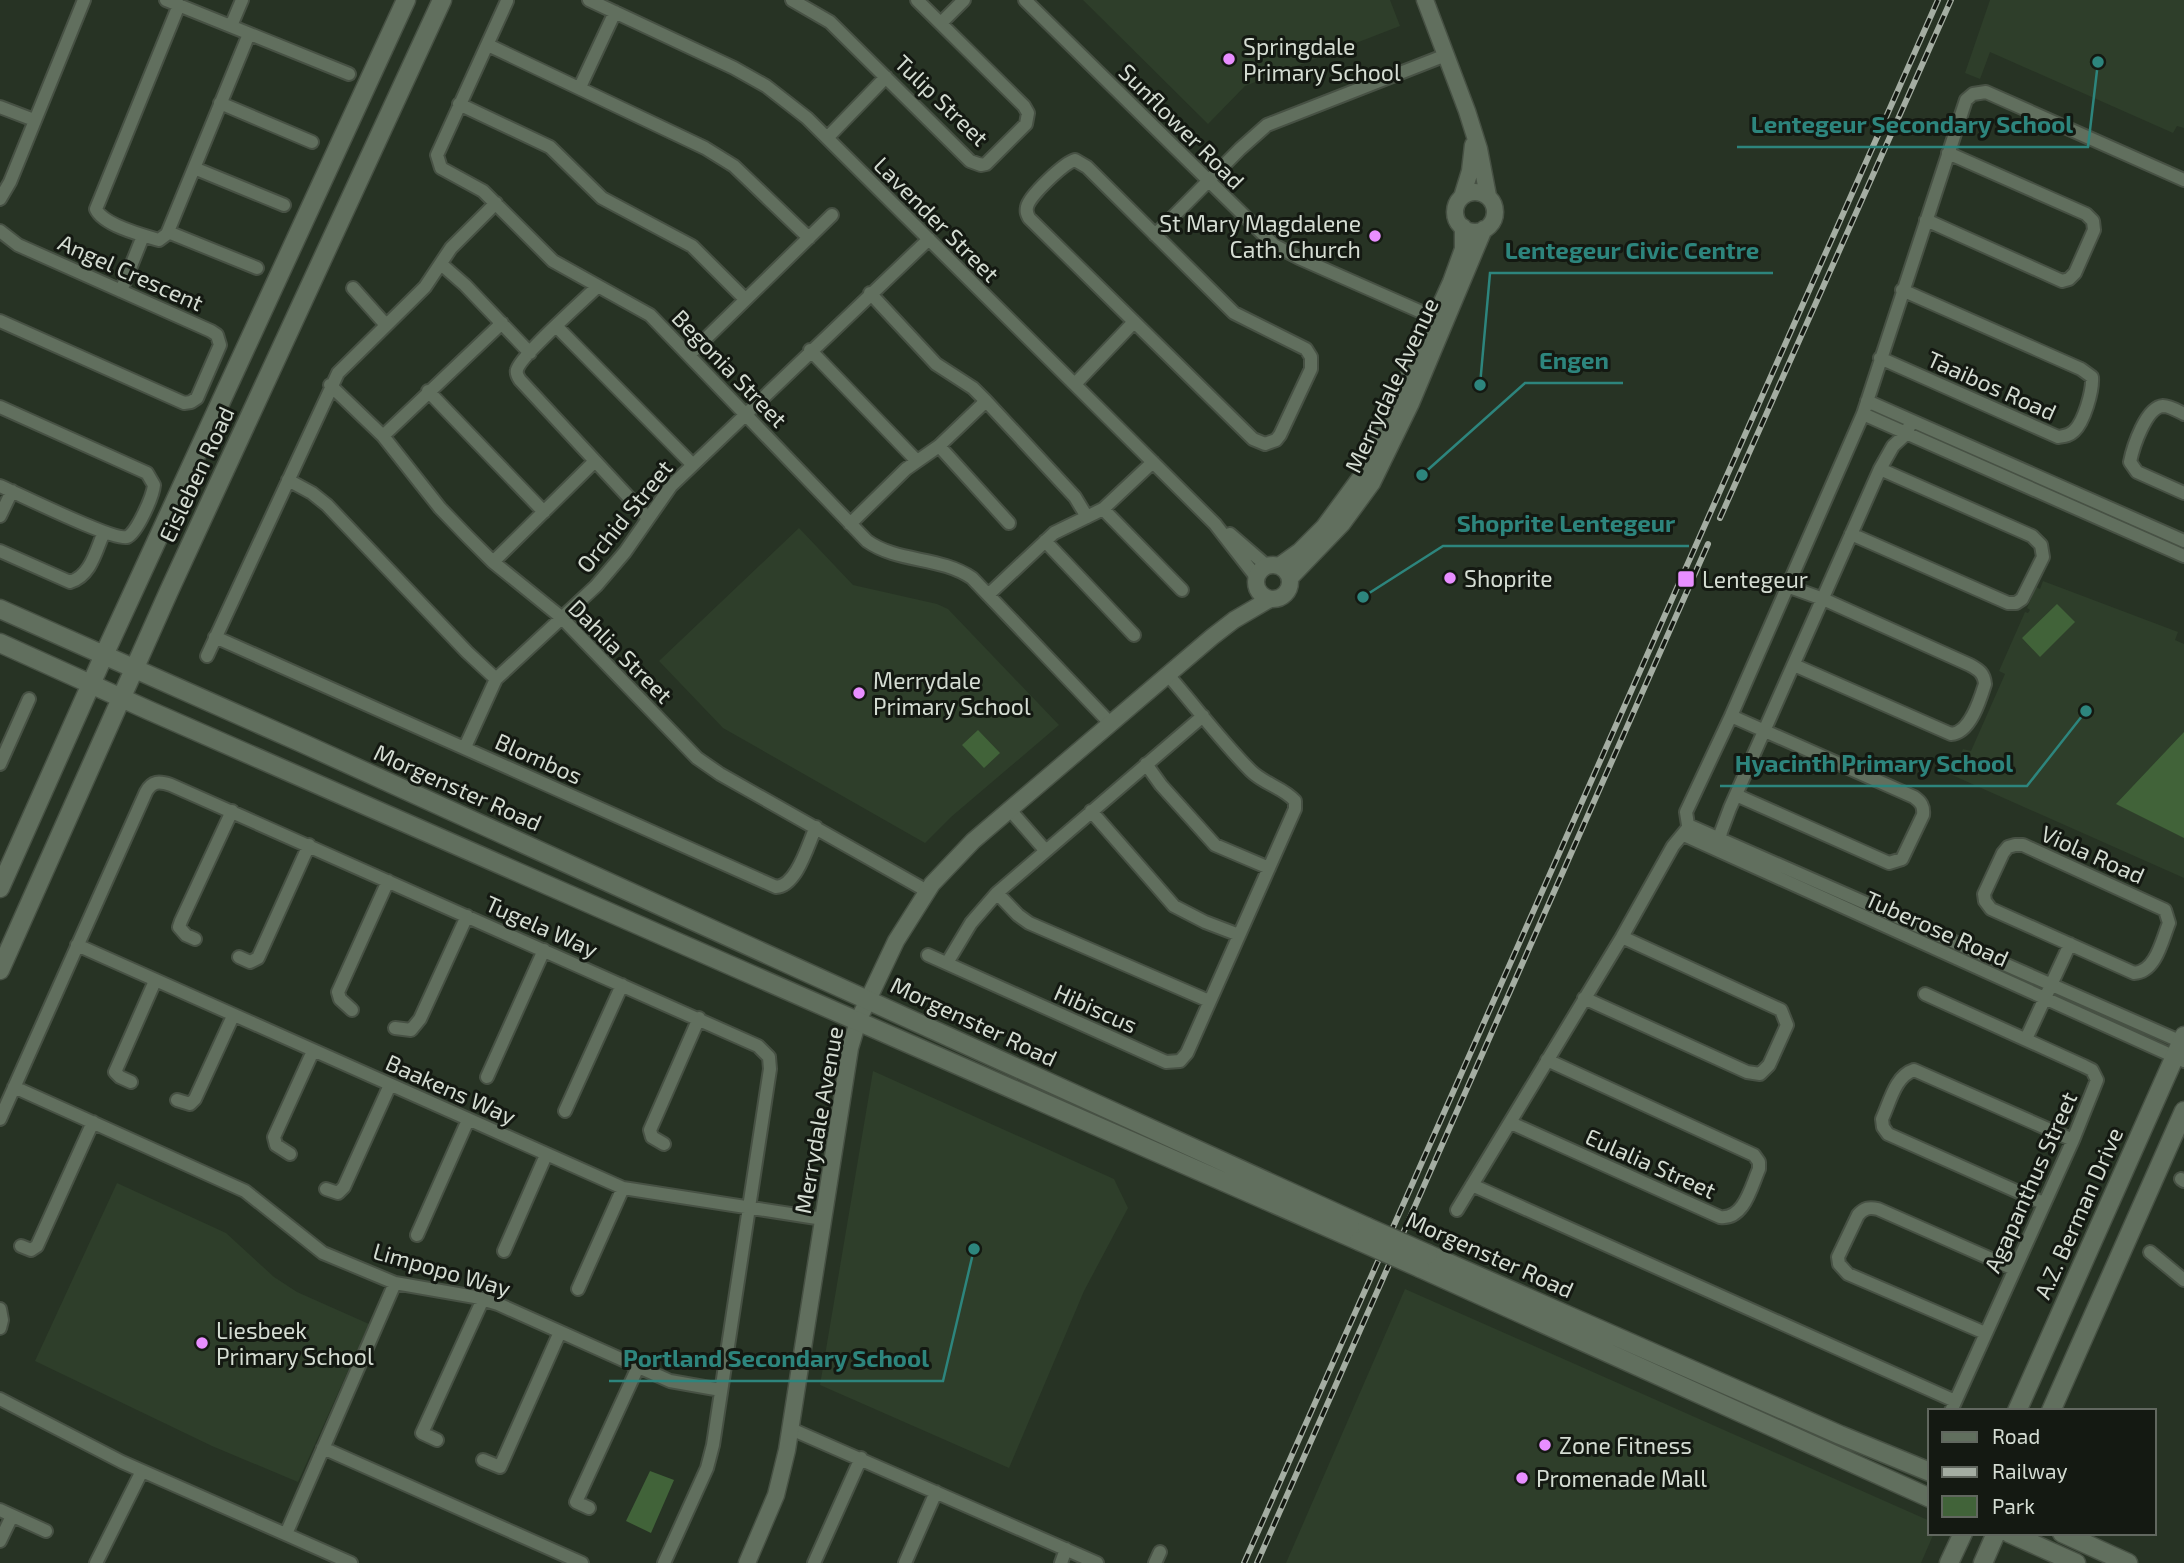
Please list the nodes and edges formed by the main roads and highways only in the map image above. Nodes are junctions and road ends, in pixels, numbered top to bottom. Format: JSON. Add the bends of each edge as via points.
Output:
{"nodes":[{"id":1,"x":406,"y":0,"type":"edge"},
{"id":2,"x":442,"y":0,"type":"edge"},
{"id":3,"x":0,"y":609,"type":"edge"},
{"id":4,"x":0,"y":643,"type":"edge"},
{"id":5,"x":104,"y":655,"type":"junction"},
{"id":6,"x":134,"y":668,"type":"junction"},
{"id":7,"x":91,"y":684,"type":"junction"},
{"id":8,"x":121,"y":698,"type":"junction"},
{"id":9,"x":0,"y":888,"type":"edge"},
{"id":10,"x":0,"y":970,"type":"edge"},
{"id":11,"x":2182,"y":1048,"type":"edge"},
{"id":12,"x":2184,"y":1111,"type":"edge"},
{"id":13,"x":1363,"y":1234,"type":"junction"},
{"id":14,"x":1424,"y":1261,"type":"junction"},
{"id":15,"x":2018,"y":1409,"type":"edge"},
{"id":16,"x":2052,"y":1409,"type":"edge"},
{"id":17,"x":1928,"y":1471,"type":"edge"},
{"id":18,"x":1928,"y":1497,"type":"edge"},
{"id":19,"x":1962,"y":1535,"type":"edge"},
{"id":20,"x":1995,"y":1535,"type":"edge"},
{"id":21,"x":2013,"y":1535,"type":"edge"},
{"id":22,"x":2066,"y":1535,"type":"edge"},
{"id":23,"x":1949,"y":1563,"type":"edge"},
{"id":24,"x":1983,"y":1563,"type":"edge"},
{"id":25,"x":2076,"y":1563,"type":"edge"},
{"id":26,"x":2128,"y":1563,"type":"edge"}],
"edges":[{"from":1,"to":5,"type":"main road","name":"Eisleben Road"},
{"from":2,"to":6,"type":"main road","name":"Eisleben Road"},
{"from":3,"to":5,"type":"main road","name":"Morgenster Road"},
{"from":4,"to":7,"type":"main road","name":"Morgenster Road"},
{"from":5,"to":6,"type":"main road","name":"Morgenster Road"},
{"from":5,"to":7,"type":"main road","name":"Eisleben Road"},
{"from":6,"to":8,"type":"main road","name":"Eisleben Road"},
{"from":6,"to":13,"type":"main road","name":"Morgenster Road","via":[[867,999]]},
{"from":7,"to":8,"type":"main road","name":"Morgenster Road"},
{"from":7,"to":9,"type":"main road","name":"Eisleben Road"},
{"from":8,"to":10,"type":"main road","name":"Eisleben Road"},
{"from":8,"to":13,"type":"main road","name":"Morgenster Road","via":[[858,1021]]},
{"from":11,"to":15,"type":"main road","name":"A.Z. Berman Drive"},
{"from":12,"to":16,"type":"main road"},
{"from":13,"to":14,"type":"main road","name":"Morgenster Road","bridge":true},
{"from":14,"to":17,"type":"main road","name":"Morgenster Road"},
{"from":14,"to":18,"type":"main road","name":"Morgenster Road"},
{"from":19,"to":23,"type":"main road"},
{"from":20,"to":24,"type":"main road"},
{"from":21,"to":25,"type":"main road"},
{"from":22,"to":26,"type":"main road"}]}
